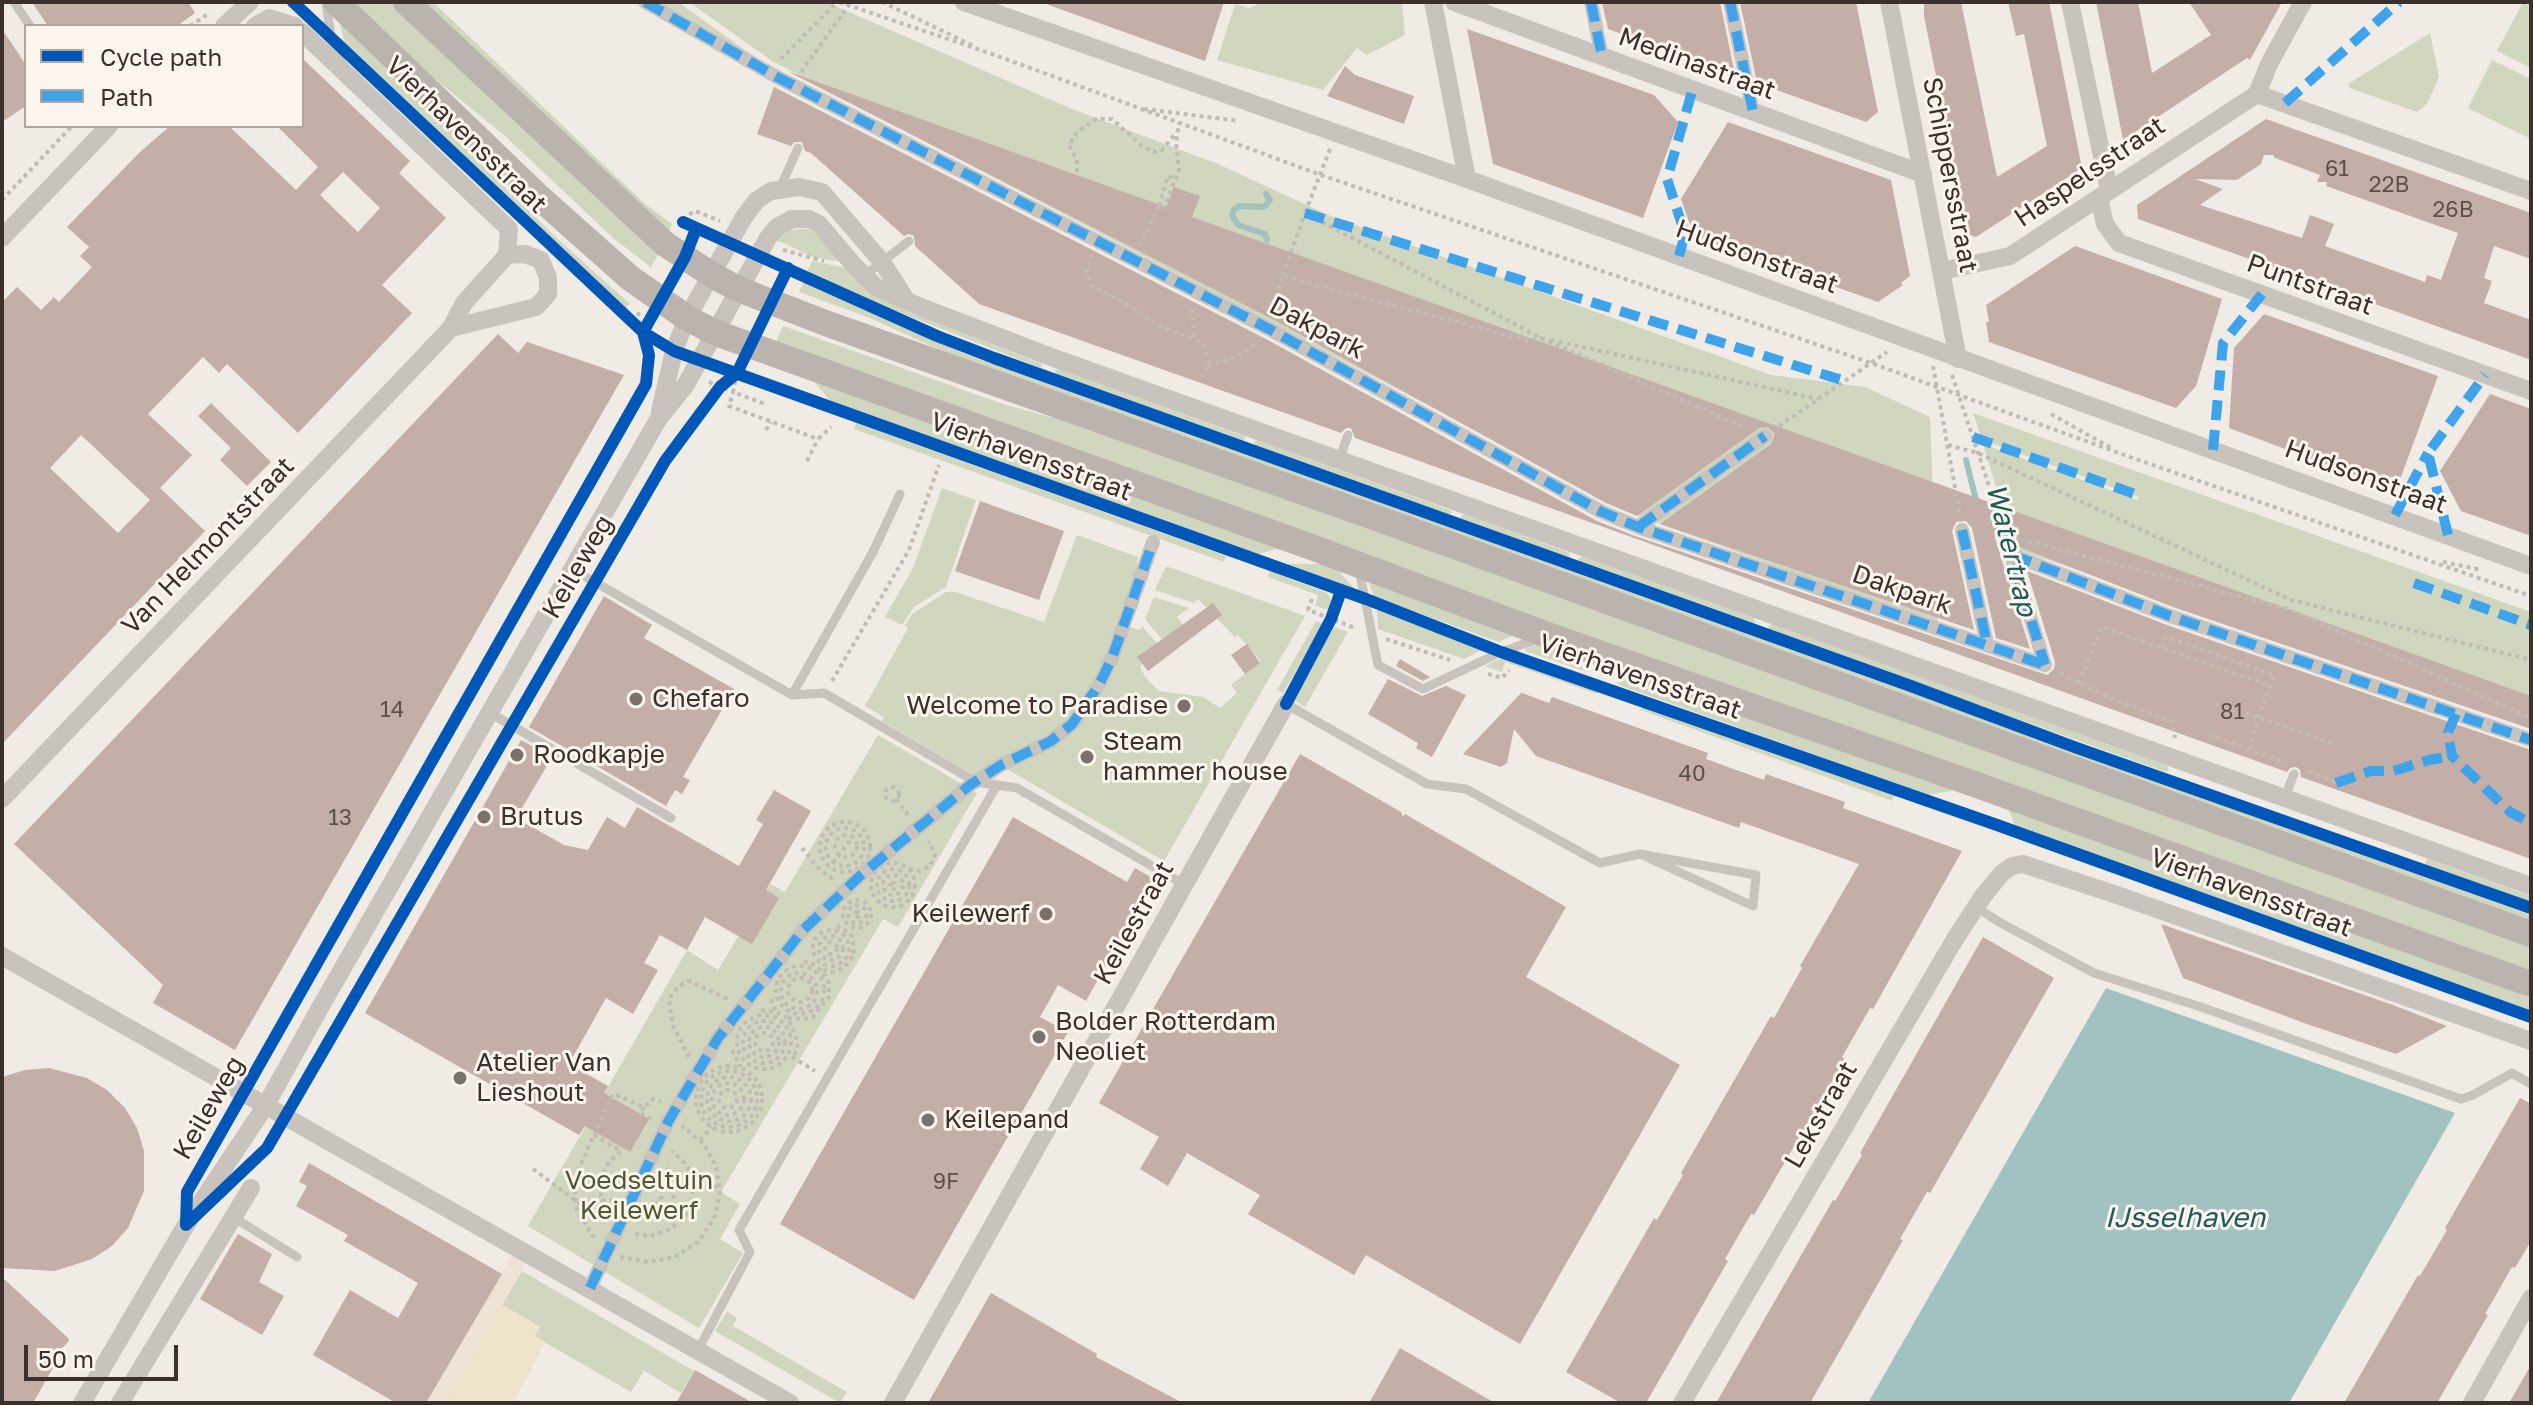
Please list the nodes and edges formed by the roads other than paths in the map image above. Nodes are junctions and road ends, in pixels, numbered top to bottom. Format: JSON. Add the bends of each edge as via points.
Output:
{"nodes":[{"id":1,"x":14,"y":2,"type":"edge"},
{"id":2,"x":250,"y":2,"type":"edge"},
{"id":3,"x":326,"y":2,"type":"edge"},
{"id":4,"x":336,"y":2,"type":"edge"},
{"id":5,"x":406,"y":2,"type":"edge"},
{"id":6,"x":645,"y":2,"type":"edge"},
{"id":7,"x":964,"y":2,"type":"edge"},
{"id":8,"x":1433,"y":2,"type":"edge"},
{"id":9,"x":1454,"y":2,"type":"edge"},
{"id":10,"x":1591,"y":2,"type":"edge"},
{"id":11,"x":1730,"y":2,"type":"edge"},
{"id":12,"x":1889,"y":2,"type":"edge"},
{"id":13,"x":2070,"y":2,"type":"edge"},
{"id":14,"x":2303,"y":2,"type":"edge"},
{"id":15,"x":29,"y":24,"type":"edge"},
{"id":16,"x":226,"y":24,"type":"edge"},
{"id":17,"x":304,"y":34,"type":"edge"},
{"id":18,"x":1602,"y":57,"type":"junction"},
{"id":19,"x":346,"y":75,"type":"junction"},
{"id":20,"x":2257,"y":94,"type":"junction"},
{"id":21,"x":1753,"y":112,"type":"junction"},
{"id":22,"x":100,"y":129,"type":"edge"},
{"id":23,"x":798,"y":148,"type":"dead end"},
{"id":24,"x":1923,"y":174,"type":"junction"},
{"id":25,"x":1467,"y":179,"type":"junction"},
{"id":26,"x":780,"y":188,"type":"junction"},
{"id":27,"x":2531,"y":191,"type":"edge"},
{"id":28,"x":2104,"y":194,"type":"junction"},
{"id":29,"x":2,"y":238,"type":"edge"},
{"id":30,"x":909,"y":241,"type":"dead end"},
{"id":31,"x":507,"y":255,"type":"junction"},
{"id":32,"x":882,"y":262,"type":"junction"},
{"id":33,"x":1942,"y":271,"type":"junction"},
{"id":34,"x":712,"y":275,"type":"junction"},
{"id":35,"x":865,"y":275,"type":"junction"},
{"id":36,"x":738,"y":289,"type":"junction"},
{"id":37,"x":907,"y":301,"type":"junction"},
{"id":38,"x":687,"y":318,"type":"junction"},
{"id":39,"x":451,"y":328,"type":"junction"},
{"id":40,"x":716,"y":333,"type":"junction"},
{"id":41,"x":1958,"y":359,"type":"junction"},
{"id":42,"x":2531,"y":391,"type":"edge"},
{"id":43,"x":659,"y":418,"type":"junction"},
{"id":44,"x":1348,"y":435,"type":"dead end"},
{"id":45,"x":1765,"y":436,"type":"road end"},
{"id":46,"x":1339,"y":460,"type":"junction"},
{"id":47,"x":900,"y":494,"type":"dead end"},
{"id":48,"x":1638,"y":527,"type":"junction"},
{"id":49,"x":1962,"y":530,"type":"road end"},
{"id":50,"x":2005,"y":535,"type":"road end"},
{"id":51,"x":1153,"y":542,"type":"dead end"},
{"id":52,"x":2012,"y":555,"type":"junction"},
{"id":53,"x":1358,"y":566,"type":"junction"},
{"id":54,"x":2531,"y":566,"type":"edge"},
{"id":55,"x":572,"y":569,"type":"junction"},
{"id":56,"x":1550,"y":636,"type":"junction"},
{"id":57,"x":1987,"y":644,"type":"junction"},
{"id":58,"x":792,"y":695,"type":"junction"},
{"id":59,"x":1286,"y":704,"type":"joint"},
{"id":60,"x":490,"y":713,"type":"junction"},
{"id":61,"x":2531,"y":740,"type":"edge"},
{"id":62,"x":2294,"y":770,"type":"road end"},
{"id":63,"x":976,"y":782,"type":"junction"},
{"id":64,"x":997,"y":785,"type":"junction"},
{"id":65,"x":2285,"y":797,"type":"junction"},
{"id":66,"x":2,"y":799,"type":"edge"},
{"id":67,"x":671,"y":818,"type":"dead end"},
{"id":68,"x":1640,"y":854,"type":"junction"},
{"id":69,"x":2017,"y":864,"type":"joint"},
{"id":70,"x":1185,"y":885,"type":"junction"},
{"id":71,"x":2531,"y":886,"type":"edge"},
{"id":72,"x":1976,"y":907,"type":"junction"},
{"id":73,"x":2531,"y":934,"type":"edge"},
{"id":74,"x":2,"y":956,"type":"edge"},
{"id":75,"x":2531,"y":984,"type":"edge"},
{"id":76,"x":2531,"y":1041,"type":"edge"},
{"id":77,"x":2531,"y":1084,"type":"edge"},
{"id":78,"x":266,"y":1105,"type":"junction"},
{"id":79,"x":251,"y":1188,"type":"dead end"},
{"id":80,"x":233,"y":1217,"type":"junction"},
{"id":81,"x":297,"y":1257,"type":"dead end"},
{"id":82,"x":590,"y":1288,"type":"junction"},
{"id":83,"x":2531,"y":1298,"type":"edge"},
{"id":84,"x":128,"y":1324,"type":"junction"},
{"id":85,"x":156,"y":1341,"type":"junction"},
{"id":86,"x":698,"y":1350,"type":"junction"},
{"id":87,"x":82,"y":1403,"type":"edge"},
{"id":88,"x":120,"y":1403,"type":"edge"},
{"id":89,"x":790,"y":1403,"type":"edge"},
{"id":90,"x":893,"y":1403,"type":"edge"},
{"id":91,"x":1682,"y":1403,"type":"edge"},
{"id":92,"x":2472,"y":1403,"type":"edge"}],
"edges":[{"from":1,"to":15,"type":"lane"},
{"from":2,"to":16,"type":"street"},
{"from":3,"to":19,"type":"lane","via":[[331,37]]},
{"from":4,"to":38,"type":"main road","name":"Vierhavensstraat","via":[[540,198],[630,278]]},
{"from":5,"to":34,"type":"main road","via":[[665,244]]},
{"from":6,"to":48,"type":"street","name":"Dakpark","via":[[777,77],[1268,328]]},
{"from":7,"to":25,"type":"street","name":"Hudsonstraat"},
{"from":8,"to":25,"type":"street"},
{"from":9,"to":18,"type":"street","name":"Medinastraat"},
{"from":10,"to":18,"type":"street"},
{"from":11,"to":21,"type":"street"},
{"from":12,"to":24,"type":"street","name":"Schippersstraat"},
{"from":13,"to":28,"type":"street","name":"Puntstraat"},
{"from":14,"to":20,"type":"street"},
{"from":17,"to":19,"type":"street","name":"Vierhavensstraat"},
{"from":18,"to":21,"type":"street","name":"Medinastraat"},
{"from":19,"to":31,"type":"street","name":"Vierhavensstraat","via":[[509,229]]},
{"from":20,"to":27,"type":"street"},
{"from":20,"to":28,"type":"street","name":"Haspelsstraat"},
{"from":21,"to":24,"type":"street","name":"Medinastraat"},
{"from":22,"to":29,"type":"street"},
{"from":23,"to":26,"type":"lane"},
{"from":24,"to":33,"type":"street","name":"Schippersstraat"},
{"from":25,"to":41,"type":"street","name":"Hudsonstraat"},
{"from":26,"to":32,"type":"street","via":[[822,192]]},
{"from":26,"to":34,"type":"street","via":[[757,200]]},
{"from":28,"to":33,"type":"street","name":"Haspelsstraat","via":[[2010,256]]},
{"from":28,"to":42,"type":"street","name":"Puntstraat","via":[[2105,224],[2119,243]]},
{"from":30,"to":32,"type":"lane"},
{"from":31,"to":39,"type":"street","name":"Van Helmontstraat","via":[[464,303]]},
{"from":31,"to":39,"type":"street","via":[[541,260],[548,294],[536,307]]},
{"from":32,"to":35,"type":"lane"},
{"from":32,"to":37,"type":"street"},
{"from":33,"to":41,"type":"street","name":"Schippersstraat"},
{"from":34,"to":36,"type":"main road"},
{"from":34,"to":38,"type":"street","name":"Keileweg"},
{"from":35,"to":36,"type":"street","via":[[819,224],[798,218],[777,227]]},
{"from":35,"to":37,"type":"street","via":[[876,287]]},
{"from":36,"to":40,"type":"street","name":"Keileweg"},
{"from":36,"to":73,"type":"main road"},
{"from":37,"to":46,"type":"street"},
{"from":38,"to":40,"type":"main road","name":"Vierhavensstraat"},
{"from":38,"to":43,"type":"street","name":"Keileweg"},
{"from":39,"to":66,"type":"street","name":"Van Helmontstraat"},
{"from":40,"to":43,"type":"street","name":"Keileweg"},
{"from":40,"to":53,"type":"main road","name":"Vierhavensstraat"},
{"from":41,"to":54,"type":"street","name":"Hudsonstraat"},
{"from":43,"to":55,"type":"street","name":"Keileweg"},
{"from":44,"to":46,"type":"lane"},
{"from":45,"to":48,"type":"street"},
{"from":46,"to":65,"type":"street"},
{"from":47,"to":58,"type":"lane"},
{"from":48,"to":57,"type":"street","name":"Dakpark"},
{"from":49,"to":57,"type":"street","name":"Dakpark"},
{"from":50,"to":52,"type":"street"},
{"from":51,"to":63,"type":"street","via":[[1112,658],[1072,724]]},
{"from":52,"to":57,"type":"street","name":"Dakpark","via":[[2045,665]]},
{"from":52,"to":61,"type":"street","via":[[2170,616]]},
{"from":53,"to":56,"type":"main road","name":"Vierhavensstraat"},
{"from":53,"to":56,"type":"lane","via":[[1378,665],[1423,689],[1501,652]]},
{"from":55,"to":58,"type":"lane"},
{"from":55,"to":60,"type":"street","name":"Keileweg"},
{"from":56,"to":75,"type":"main road","name":"Vierhavensstraat"},
{"from":58,"to":63,"type":"lane","via":[[824,693]]},
{"from":59,"to":68,"type":"lane","via":[[1427,784],[1466,789],[1600,863]]},
{"from":59,"to":70,"type":"street","name":"Keilestraat"},
{"from":60,"to":67,"type":"lane"},
{"from":60,"to":78,"type":"street","name":"Keileweg"},
{"from":62,"to":65,"type":"lane"},
{"from":63,"to":64,"type":"lane"},
{"from":63,"to":82,"type":"street","via":[[803,930],[718,1038],[675,1109]]},
{"from":64,"to":70,"type":"lane","via":[[1017,788]]},
{"from":64,"to":86,"type":"lane","via":[[739,1230],[750,1252]]},
{"from":65,"to":71,"type":"street"},
{"from":68,"to":68,"type":"lane","via":[[1711,886],[1753,906],[1756,875]]},
{"from":69,"to":72,"type":"street","name":"Lekstraat","via":[[2002,873]]},
{"from":69,"to":76,"type":"street","name":"Vierhavensstraat"},
{"from":70,"to":90,"type":"street","name":"Keilestraat"},
{"from":72,"to":77,"type":"lane","via":[[2094,973],[2461,1099],[2512,1073]]},
{"from":72,"to":91,"type":"street","name":"Lekstraat"},
{"from":74,"to":78,"type":"street"},
{"from":78,"to":82,"type":"street"},
{"from":78,"to":84,"type":"street","name":"Keileweg"},
{"from":79,"to":80,"type":"street"},
{"from":80,"to":81,"type":"lane"},
{"from":80,"to":85,"type":"street"},
{"from":82,"to":86,"type":"street"},
{"from":83,"to":92,"type":"street"},
{"from":84,"to":85,"type":"street"},
{"from":84,"to":87,"type":"street","name":"Keileweg"},
{"from":85,"to":88,"type":"street"},
{"from":86,"to":89,"type":"street"}]}
